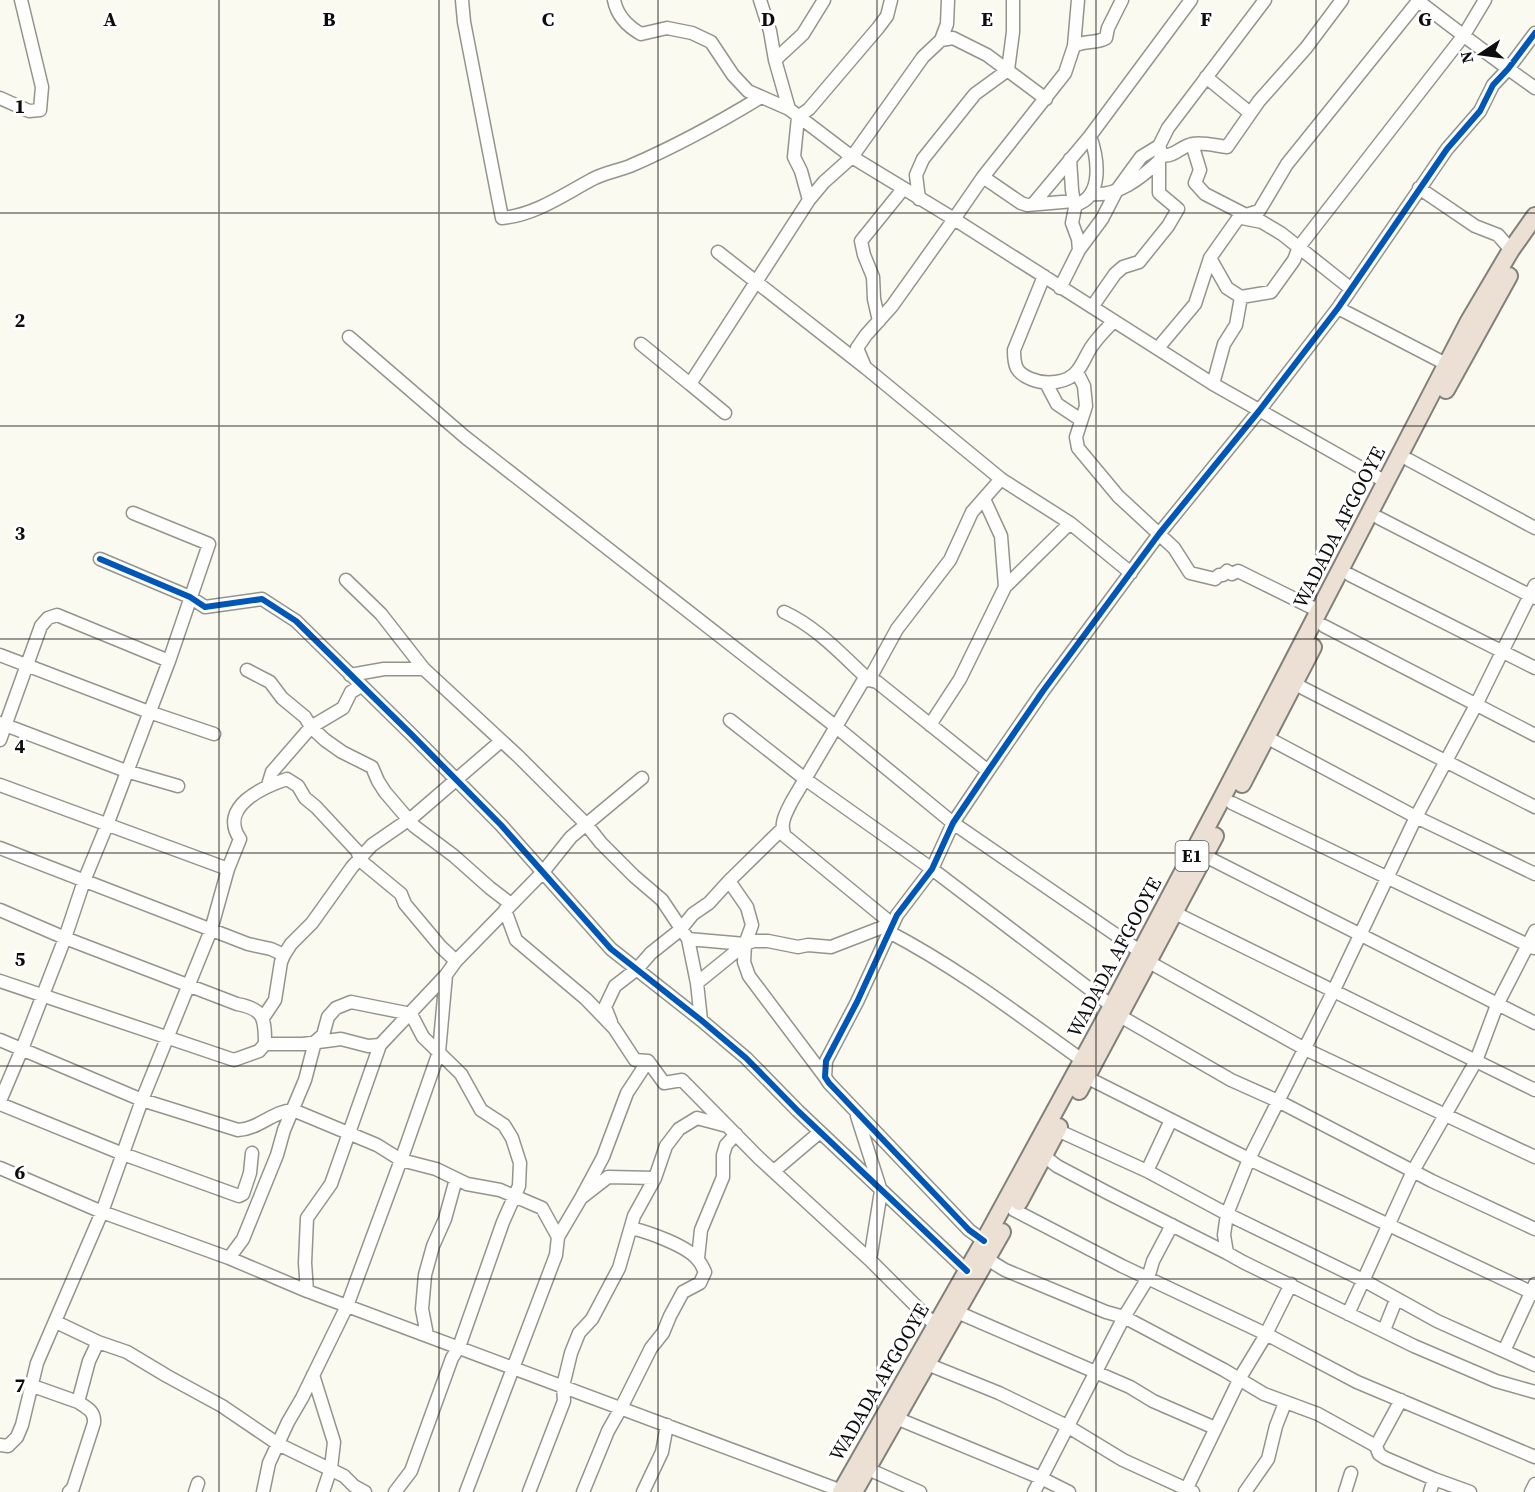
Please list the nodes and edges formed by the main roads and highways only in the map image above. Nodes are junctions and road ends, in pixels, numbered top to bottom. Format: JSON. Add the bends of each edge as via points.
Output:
{"nodes":[{"id":1,"x":1535,"y":216,"type":"edge"},
{"id":2,"x":1535,"y":235,"type":"edge"},
{"id":3,"x":1322,"y":618,"type":"junction"},
{"id":4,"x":1145,"y":957,"type":"junction"},
{"id":5,"x":1084,"y":1069,"type":"junction"},
{"id":6,"x":846,"y":1492,"type":"edge"}],
"edges":[{"from":1,"to":3,"type":"highway","name":"WADADA AFGOOYE","number":"E1","via":[[1511,250],[1446,364]]},
{"from":2,"to":3,"type":"highway","name":"WADADA AFGOOYE","number":"E1","via":[[1488,313],[1350,575]]},
{"from":3,"to":4,"type":"highway","name":"WADADA AFGOOYE","number":"E1"},
{"from":3,"to":4,"type":"highway","name":"WADADA AFGOOYE","number":"E1","via":[[1295,684],[1175,913]]},
{"from":4,"to":5,"type":"highway","name":"WADADA AFGOOYE","number":"E1"},
{"from":5,"to":6,"type":"highway","name":"WADADA AFGOOYE","number":"E1","via":[[935,1325]]},
{"from":5,"to":6,"type":"highway","name":"WADADA AFGOOYE","number":"E1","via":[[1044,1156],[987,1259],[868,1469]]}]}
